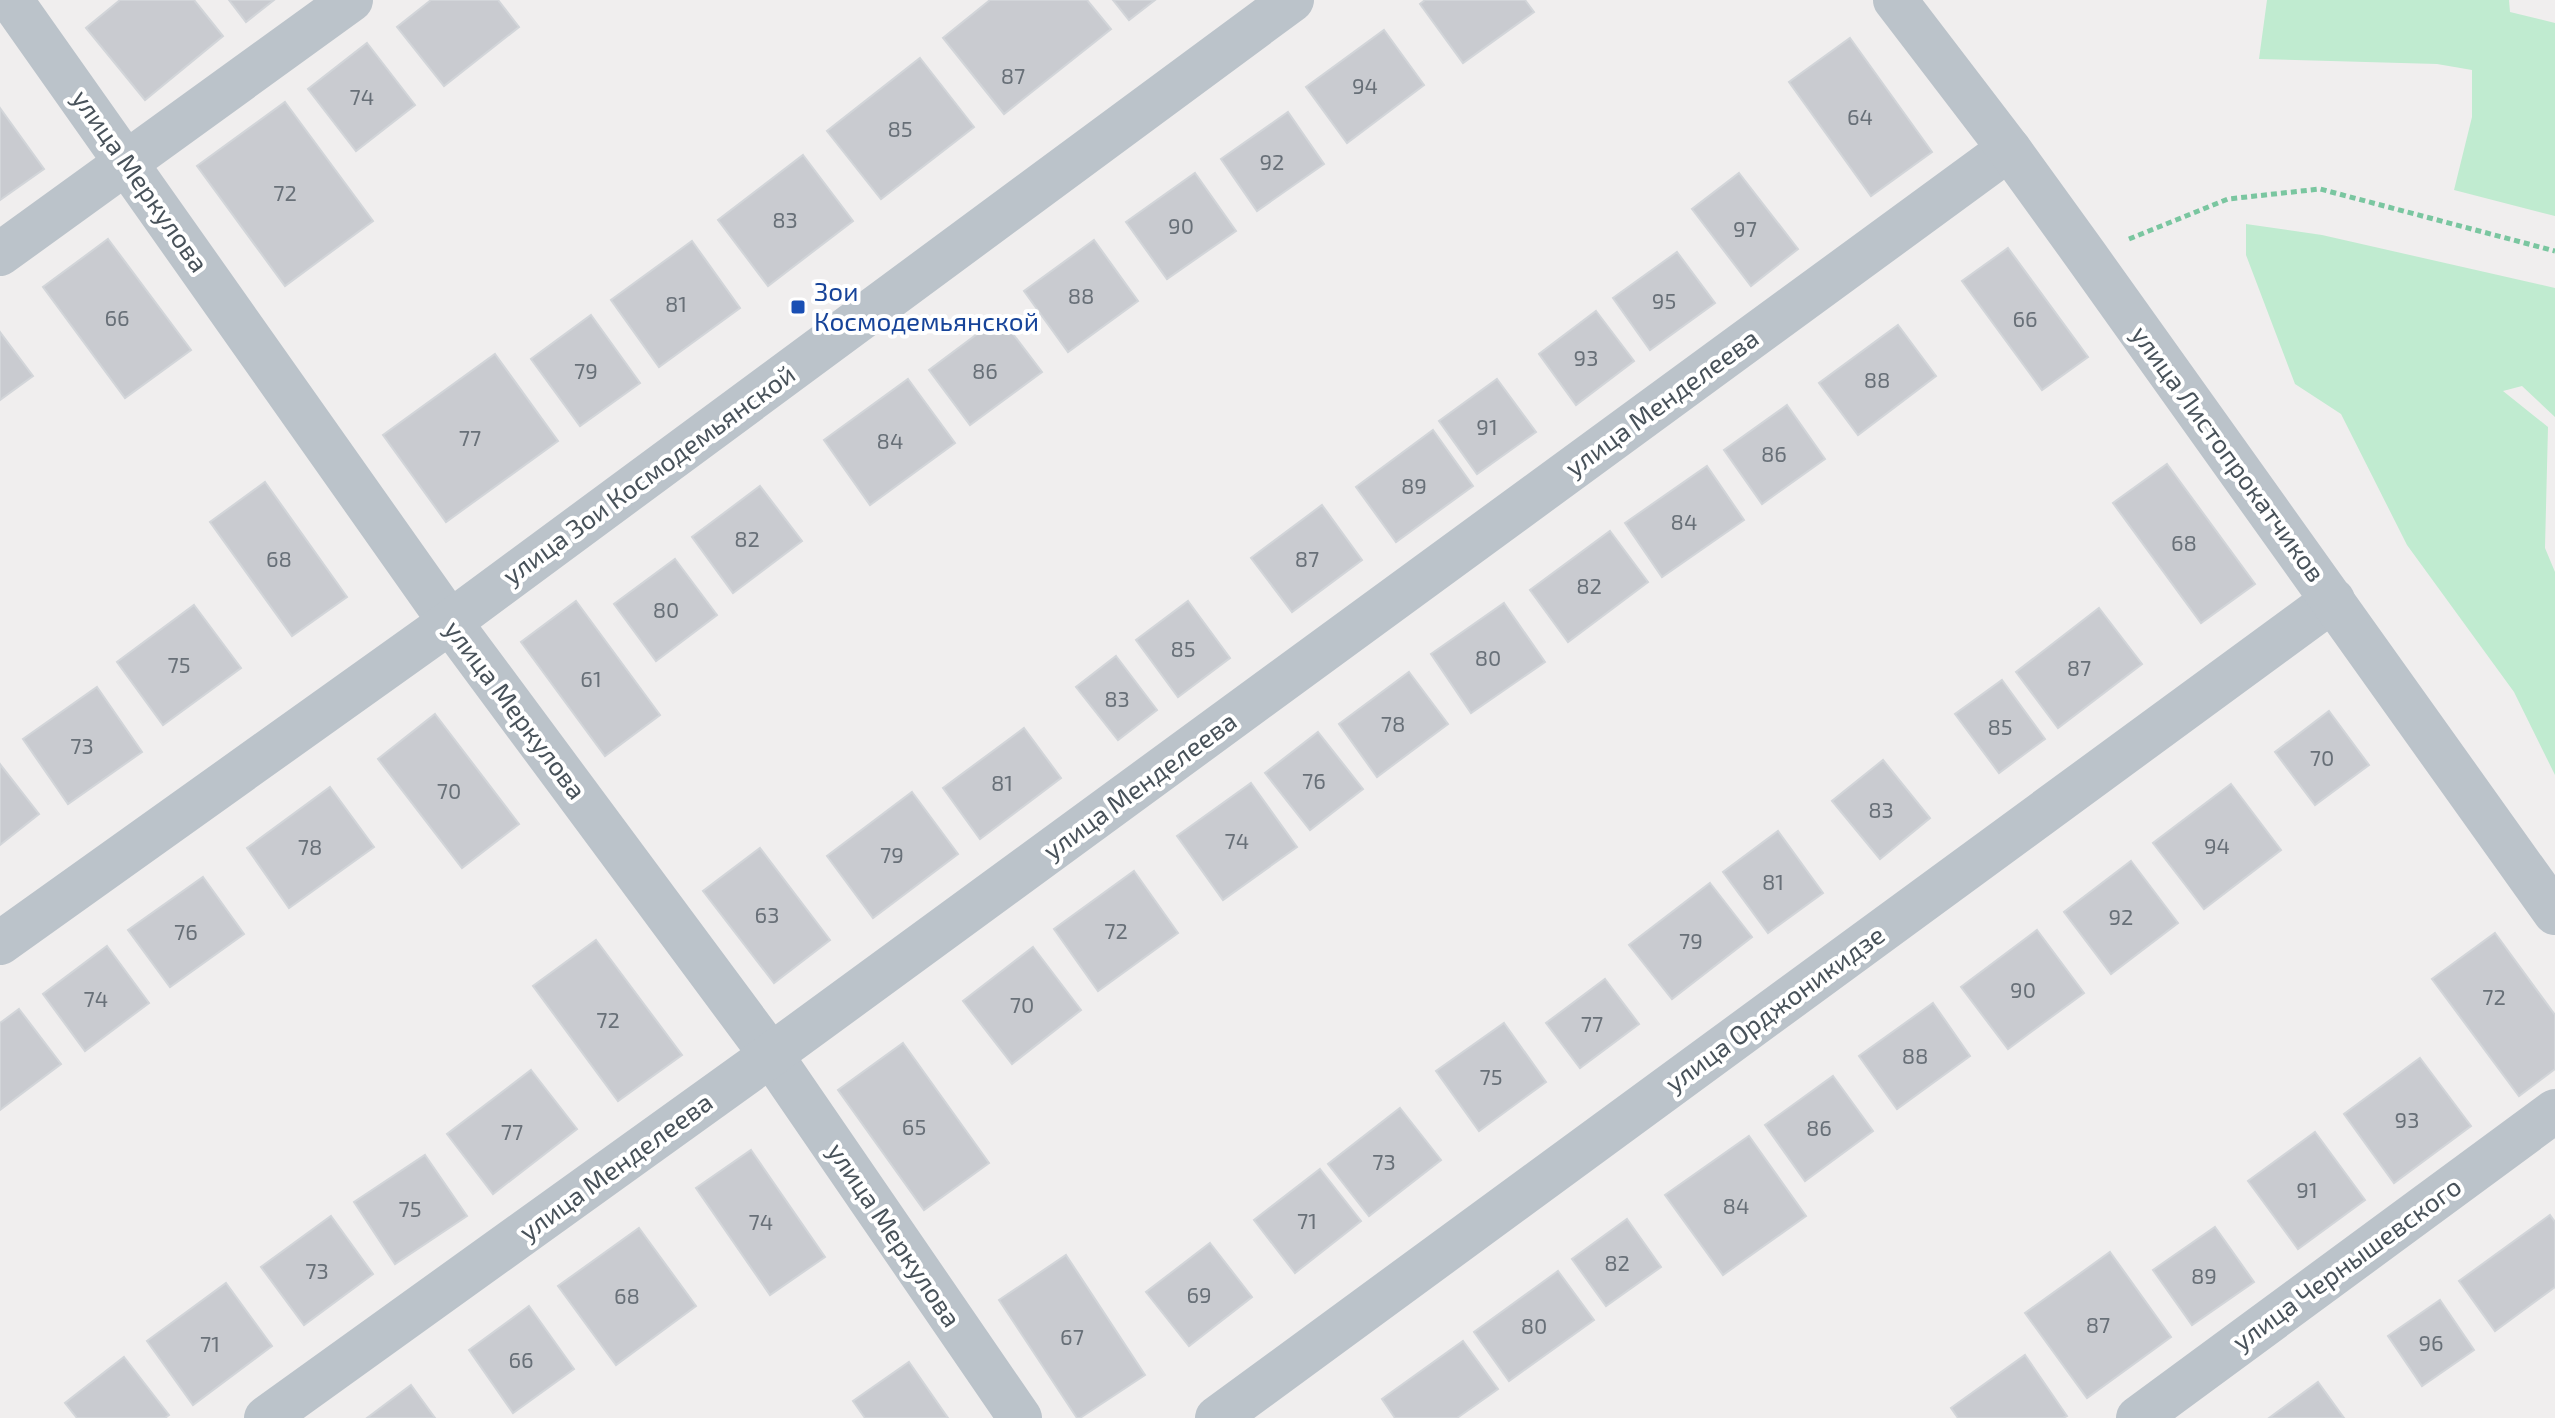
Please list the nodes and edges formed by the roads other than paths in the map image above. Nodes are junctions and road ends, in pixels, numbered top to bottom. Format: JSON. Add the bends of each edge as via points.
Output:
{"nodes":[{"id":1,"x":11,"y":0,"type":"edge"},
{"id":2,"x":351,"y":0,"type":"edge"},
{"id":3,"x":1292,"y":0,"type":"edge"},
{"id":4,"x":1895,"y":0,"type":"edge"},
{"id":5,"x":2009,"y":149,"type":"junction"},
{"id":6,"x":126,"y":162,"type":"junction"},
{"id":7,"x":0,"y":254,"type":"edge"},
{"id":8,"x":2333,"y":600,"type":"junction"},
{"id":9,"x":450,"y":622,"type":"junction"},
{"id":10,"x":2555,"y":913,"type":"edge"},
{"id":11,"x":0,"y":943,"type":"edge"},
{"id":12,"x":771,"y":1055,"type":"junction"},
{"id":13,"x":2555,"y":1111,"type":"edge"},
{"id":14,"x":266,"y":1418,"type":"edge"},
{"id":15,"x":1020,"y":1418,"type":"edge"},
{"id":16,"x":1217,"y":1418,"type":"edge"},
{"id":17,"x":2138,"y":1418,"type":"edge"}],
"edges":[{"from":1,"to":6,"type":"street","name":"улица Меркулова"},
{"from":2,"to":6,"type":"street"},
{"from":3,"to":9,"type":"street","name":"улица Зои Космодемьянской"},
{"from":4,"to":5,"type":"street","name":"улица Листопрокатчиков"},
{"from":5,"to":8,"type":"street","name":"улица Листопрокатчиков"},
{"from":5,"to":12,"type":"street","name":"улица Менделеева"},
{"from":6,"to":7,"type":"street"},
{"from":6,"to":9,"type":"street","name":"улица Меркулова"},
{"from":8,"to":10,"type":"street","name":"улица Листопрокатчиков"},
{"from":8,"to":16,"type":"street","name":"улица Орджоникидзе"},
{"from":9,"to":11,"type":"street","name":"улица Зои Космодемьянской"},
{"from":9,"to":12,"type":"street","name":"улица Меркулова"},
{"from":12,"to":14,"type":"street","name":"улица Менделеева"},
{"from":12,"to":15,"type":"street","name":"улица Меркулова"},
{"from":13,"to":17,"type":"street","name":"улица Чернышевского"}]}
